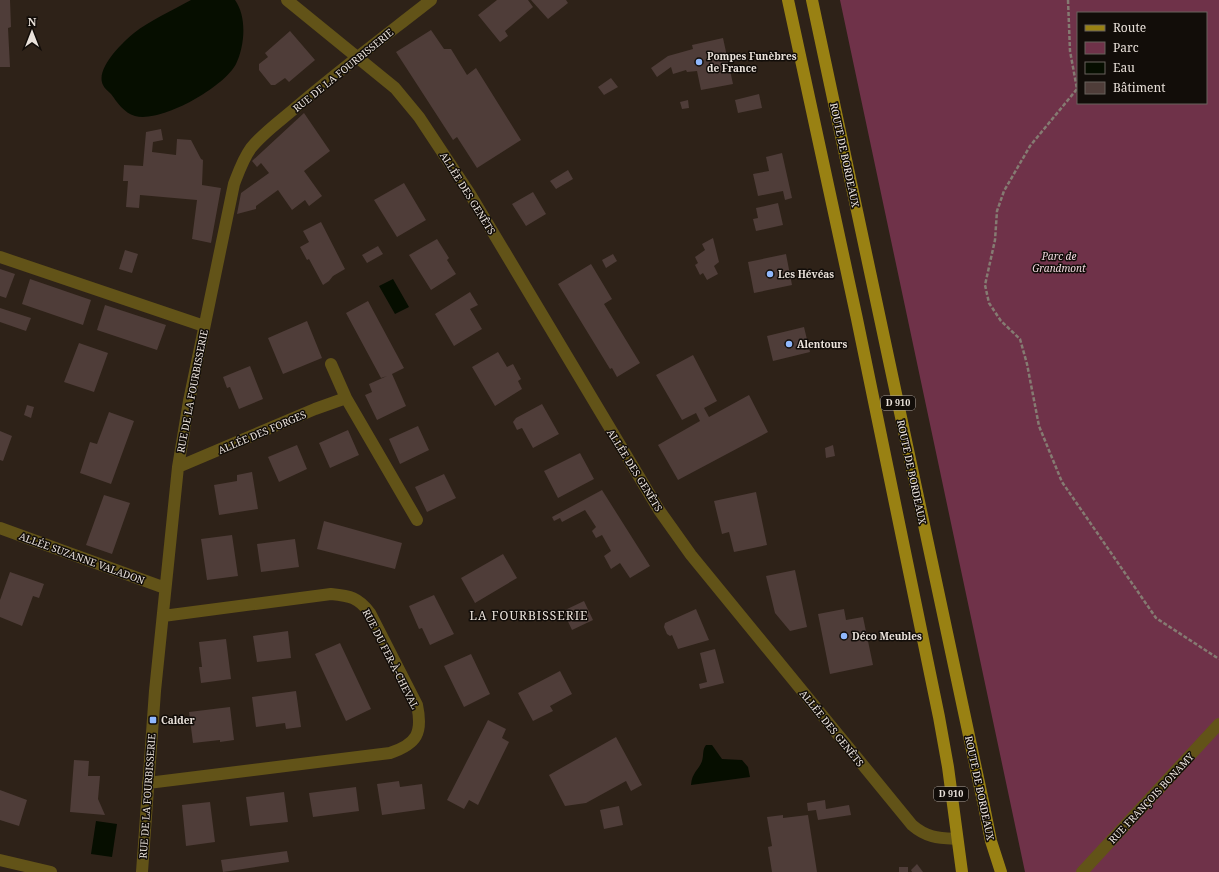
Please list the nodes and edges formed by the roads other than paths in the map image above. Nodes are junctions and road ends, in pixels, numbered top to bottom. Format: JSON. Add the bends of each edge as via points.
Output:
{"nodes":[{"id":1,"x":287,"y":0,"type":"edge"},
{"id":2,"x":431,"y":0,"type":"edge"},
{"id":3,"x":788,"y":0,"type":"edge"},
{"id":4,"x":812,"y":0,"type":"edge"},
{"id":5,"x":358,"y":58,"type":"junction"},
{"id":6,"x":0,"y":257,"type":"edge"},
{"id":7,"x":204,"y":326,"type":"junction"},
{"id":8,"x":332,"y":364,"type":"dead end"},
{"id":9,"x":346,"y":398,"type":"junction"},
{"id":10,"x":178,"y":467,"type":"junction"},
{"id":11,"x":417,"y":520,"type":"dead end"},
{"id":12,"x":0,"y":528,"type":"edge"},
{"id":13,"x":165,"y":588,"type":"junction"},
{"id":14,"x":163,"y":616,"type":"junction"},
{"id":15,"x":1219,"y":724,"type":"edge"},
{"id":16,"x":148,"y":783,"type":"junction"},
{"id":17,"x":957,"y":839,"type":"junction"},
{"id":18,"x":0,"y":860,"type":"edge"},
{"id":19,"x":997,"y":866,"type":"edge"},
{"id":20,"x":51,"y":872,"type":"edge"},
{"id":21,"x":142,"y":872,"type":"edge"},
{"id":22,"x":962,"y":872,"type":"edge"},
{"id":23,"x":1001,"y":872,"type":"edge"},
{"id":24,"x":1082,"y":872,"type":"edge"}],
"edges":[{"from":1,"to":5,"type":"street","name":"ALLÉE DES GENÊTS"},
{"from":2,"to":5,"type":"street","name":"RUE DE LA FOURBISSERIE"},
{"from":3,"to":17,"type":"main road","number":"D 910","via":[[939,717]]},
{"from":4,"to":19,"type":"main road","name":"ROUTE DE BORDEAUX","number":"D 910"},
{"from":5,"to":7,"type":"street","name":"RUE DE LA FOURBISSERIE","via":[[323,83],[264,135],[242,162],[234,184]]},
{"from":5,"to":17,"type":"street","name":"ALLÉE DES GENÊTS","via":[[395,88],[419,117],[470,194],[664,517],[691,555],[912,825],[921,833],[933,838]]},
{"from":6,"to":7,"type":"street"},
{"from":7,"to":10,"type":"street","name":"RUE DE LA FOURBISSERIE"},
{"from":8,"to":9,"type":"street"},
{"from":9,"to":10,"type":"street","name":"ALLÉE DES FORGES"},
{"from":9,"to":11,"type":"street"},
{"from":10,"to":13,"type":"street","name":"RUE DE LA FOURBISSERIE"},
{"from":12,"to":13,"type":"street","name":"ALLÉE SUZANNE VALADON"},
{"from":13,"to":14,"type":"street","name":"RUE DE LA FOURBISSERIE"},
{"from":14,"to":16,"type":"street","name":"RUE DE LA FOURBISSERIE"},
{"from":14,"to":16,"type":"street","name":"RUE DU FER-À-CHEVAL","via":[[331,594],[348,596],[362,602],[370,613],[417,705],[421,722],[417,735],[406,748],[390,752]]},
{"from":15,"to":24,"type":"street","name":"RUE FRANÇOIS BONAMY"},
{"from":16,"to":21,"type":"street","name":"RUE DE LA FOURBISSERIE"},
{"from":17,"to":22,"type":"main road","number":"D 910"},
{"from":18,"to":20,"type":"street"},
{"from":19,"to":23,"type":"main road","name":"ROUTE DE BORDEAUX","number":"D 910"}]}
